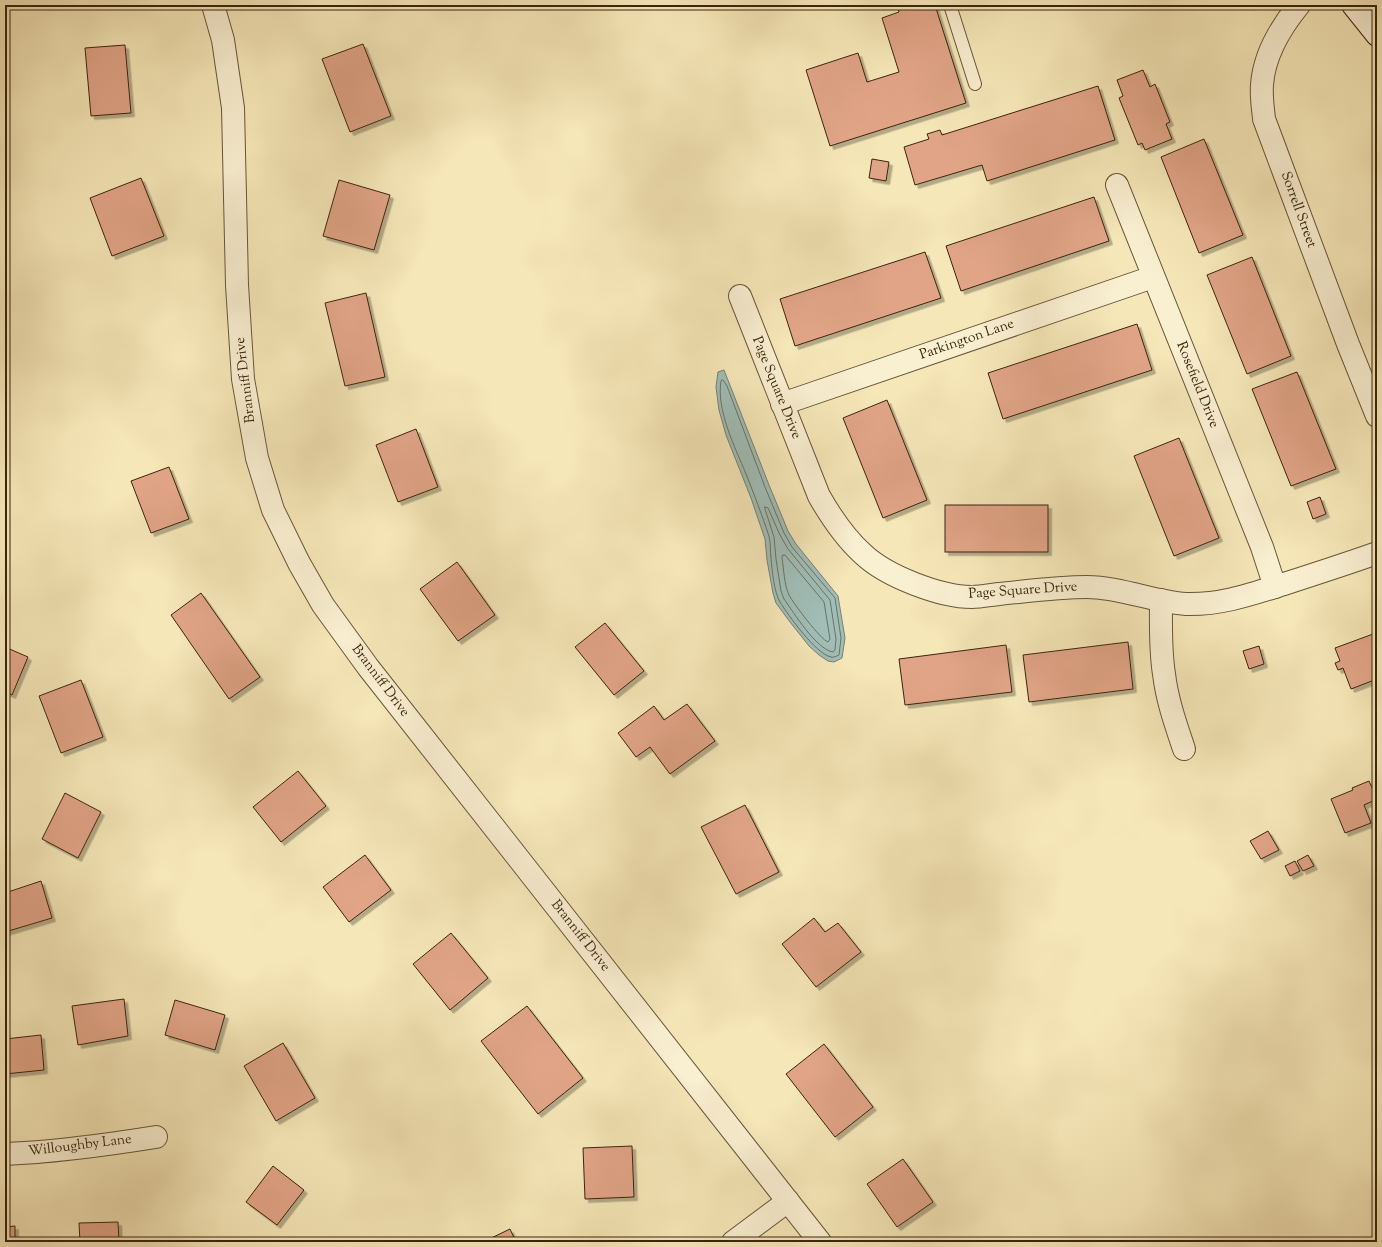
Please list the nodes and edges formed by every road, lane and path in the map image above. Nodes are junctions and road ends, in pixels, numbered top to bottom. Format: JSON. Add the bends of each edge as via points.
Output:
{"nodes":[{"id":1,"x":213,"y":5,"type":"edge"},
{"id":2,"x":950,"y":5,"type":"edge"},
{"id":3,"x":1299,"y":5,"type":"edge"},
{"id":4,"x":1352,"y":5,"type":"edge"},
{"id":5,"x":1377,"y":35,"type":"edge"},
{"id":6,"x":975,"y":84,"type":"dead end"},
{"id":7,"x":1117,"y":184,"type":"dead end"},
{"id":8,"x":1153,"y":277,"type":"junction"},
{"id":9,"x":740,"y":296,"type":"dead end"},
{"id":10,"x":782,"y":404,"type":"junction"},
{"id":11,"x":1377,"y":416,"type":"edge"},
{"id":12,"x":1377,"y":553,"type":"edge"},
{"id":13,"x":1275,"y":587,"type":"junction"},
{"id":14,"x":1161,"y":600,"type":"junction"},
{"id":15,"x":1184,"y":749,"type":"dead end"},
{"id":16,"x":156,"y":1137,"type":"dead end"},
{"id":17,"x":5,"y":1154,"type":"edge"},
{"id":18,"x":788,"y":1201,"type":"junction"},
{"id":19,"x":733,"y":1242,"type":"edge"},
{"id":20,"x":820,"y":1242,"type":"edge"}],
"edges":[{"from":1,"to":18,"type":"street","name":"Branniff Drive","via":[[223,40],[233,108],[237,285],[243,379],[257,458],[273,510],[286,538],[323,605],[368,667]]},
{"from":2,"to":6,"type":"lane"},
{"from":3,"to":11,"type":"street","name":"Sorrell Street","via":[[1276,38],[1268,59],[1262,83],[1264,119]]},
{"from":4,"to":5,"type":"street"},
{"from":7,"to":8,"type":"street","name":"Rosefield Drive"},
{"from":8,"to":10,"type":"street","name":"Parkington Lane"},
{"from":8,"to":13,"type":"street","name":"Rosefield Drive"},
{"from":9,"to":10,"type":"street","name":"Page Square Drive"},
{"from":10,"to":14,"type":"street","name":"Page Square Drive","via":[[819,496],[837,526],[864,555],[895,574],[944,593],[971,597],[1061,587],[1087,587],[1110,589]]},
{"from":12,"to":13,"type":"street","name":"Page Square Drive"},
{"from":13,"to":14,"type":"street","name":"Page Square Drive","via":[[1216,603],[1186,604]]},
{"from":14,"to":15,"type":"street","via":[[1164,674]]},
{"from":16,"to":17,"type":"street","name":"Willoughby Lane","via":[[79,1149]]},
{"from":18,"to":19,"type":"street"},
{"from":18,"to":20,"type":"street","name":"Branniff Drive"}]}
